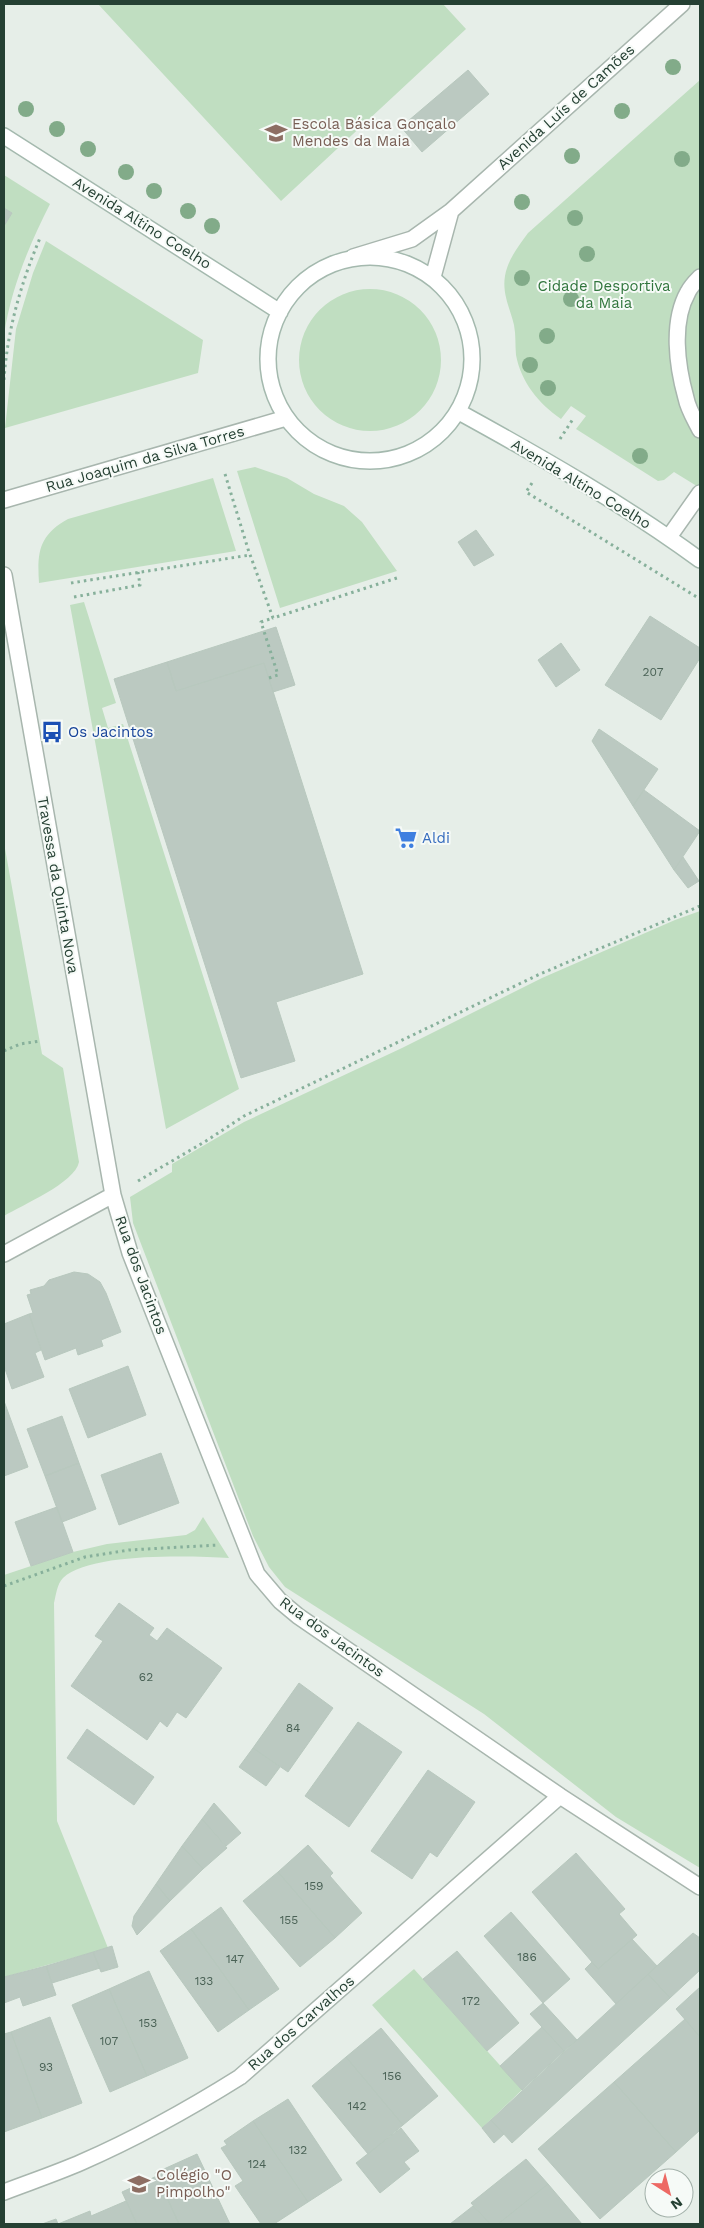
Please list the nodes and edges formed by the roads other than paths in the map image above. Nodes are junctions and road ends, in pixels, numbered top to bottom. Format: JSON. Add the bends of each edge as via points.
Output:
{"nodes":[{"id":1,"x":682,"y":4,"type":"edge"},
{"id":2,"x":4,"y":136,"type":"edge"},
{"id":3,"x":451,"y":211,"type":"junction"},
{"id":4,"x":353,"y":258,"type":"junction"},
{"id":5,"x":433,"y":277,"type":"junction"},
{"id":6,"x":700,"y":277,"type":"edge"},
{"id":7,"x":280,"y":312,"type":"junction"},
{"id":8,"x":459,"y":412,"type":"junction"},
{"id":9,"x":286,"y":418,"type":"junction"},
{"id":10,"x":700,"y":430,"type":"edge"},
{"id":11,"x":700,"y":493,"type":"edge"},
{"id":12,"x":4,"y":500,"type":"edge"},
{"id":13,"x":669,"y":537,"type":"junction"},
{"id":14,"x":700,"y":560,"type":"edge"},
{"id":15,"x":4,"y":575,"type":"edge"},
{"id":16,"x":113,"y":1195,"type":"junction"},
{"id":17,"x":4,"y":1254,"type":"edge"},
{"id":18,"x":560,"y":1796,"type":"junction"},
{"id":19,"x":700,"y":1887,"type":"edge"},
{"id":20,"x":4,"y":2192,"type":"edge"}],
"edges":[{"from":1,"to":3,"type":"street","name":"Avenida Luís de Camões"},
{"from":2,"to":7,"type":"street","name":"Avenida Altino Coelho"},
{"from":3,"to":4,"type":"street","name":"Avenida Luís de Camões","via":[[412,239]]},
{"from":3,"to":5,"type":"street"},
{"from":4,"to":5,"type":"street","via":[[381,256],[408,263]]},
{"from":4,"to":7,"type":"street","via":[[330,264],[310,276],[293,292]]},
{"from":5,"to":8,"type":"street","via":[[454,298],[468,325],[474,355],[470,384]]},
{"from":6,"to":10,"type":"street","via":[[685,298],[678,332],[686,399]]},
{"from":7,"to":9,"type":"street","via":[[271,332],[269,376]]},
{"from":8,"to":9,"type":"street","via":[[434,440],[401,457],[364,462],[334,456],[307,440]]},
{"from":8,"to":13,"type":"street","name":"Avenida Altino Coelho","via":[[522,446]]},
{"from":9,"to":12,"type":"street","name":"Rua Joaquim da Silva Torres"},
{"from":11,"to":13,"type":"street"},
{"from":13,"to":14,"type":"street","name":"Avenida Altino Coelho"},
{"from":15,"to":16,"type":"street","name":"Travessa da Quinta Nova"},
{"from":16,"to":17,"type":"street"},
{"from":16,"to":18,"type":"street","name":"Rua dos Jacintos","via":[[130,1253],[257,1574],[298,1616]]},
{"from":18,"to":19,"type":"street","name":"Rua dos Jacintos"},
{"from":18,"to":20,"type":"street","name":"Rua dos Carvalhos","via":[[240,2077],[146,2131],[82,2162]]}]}
